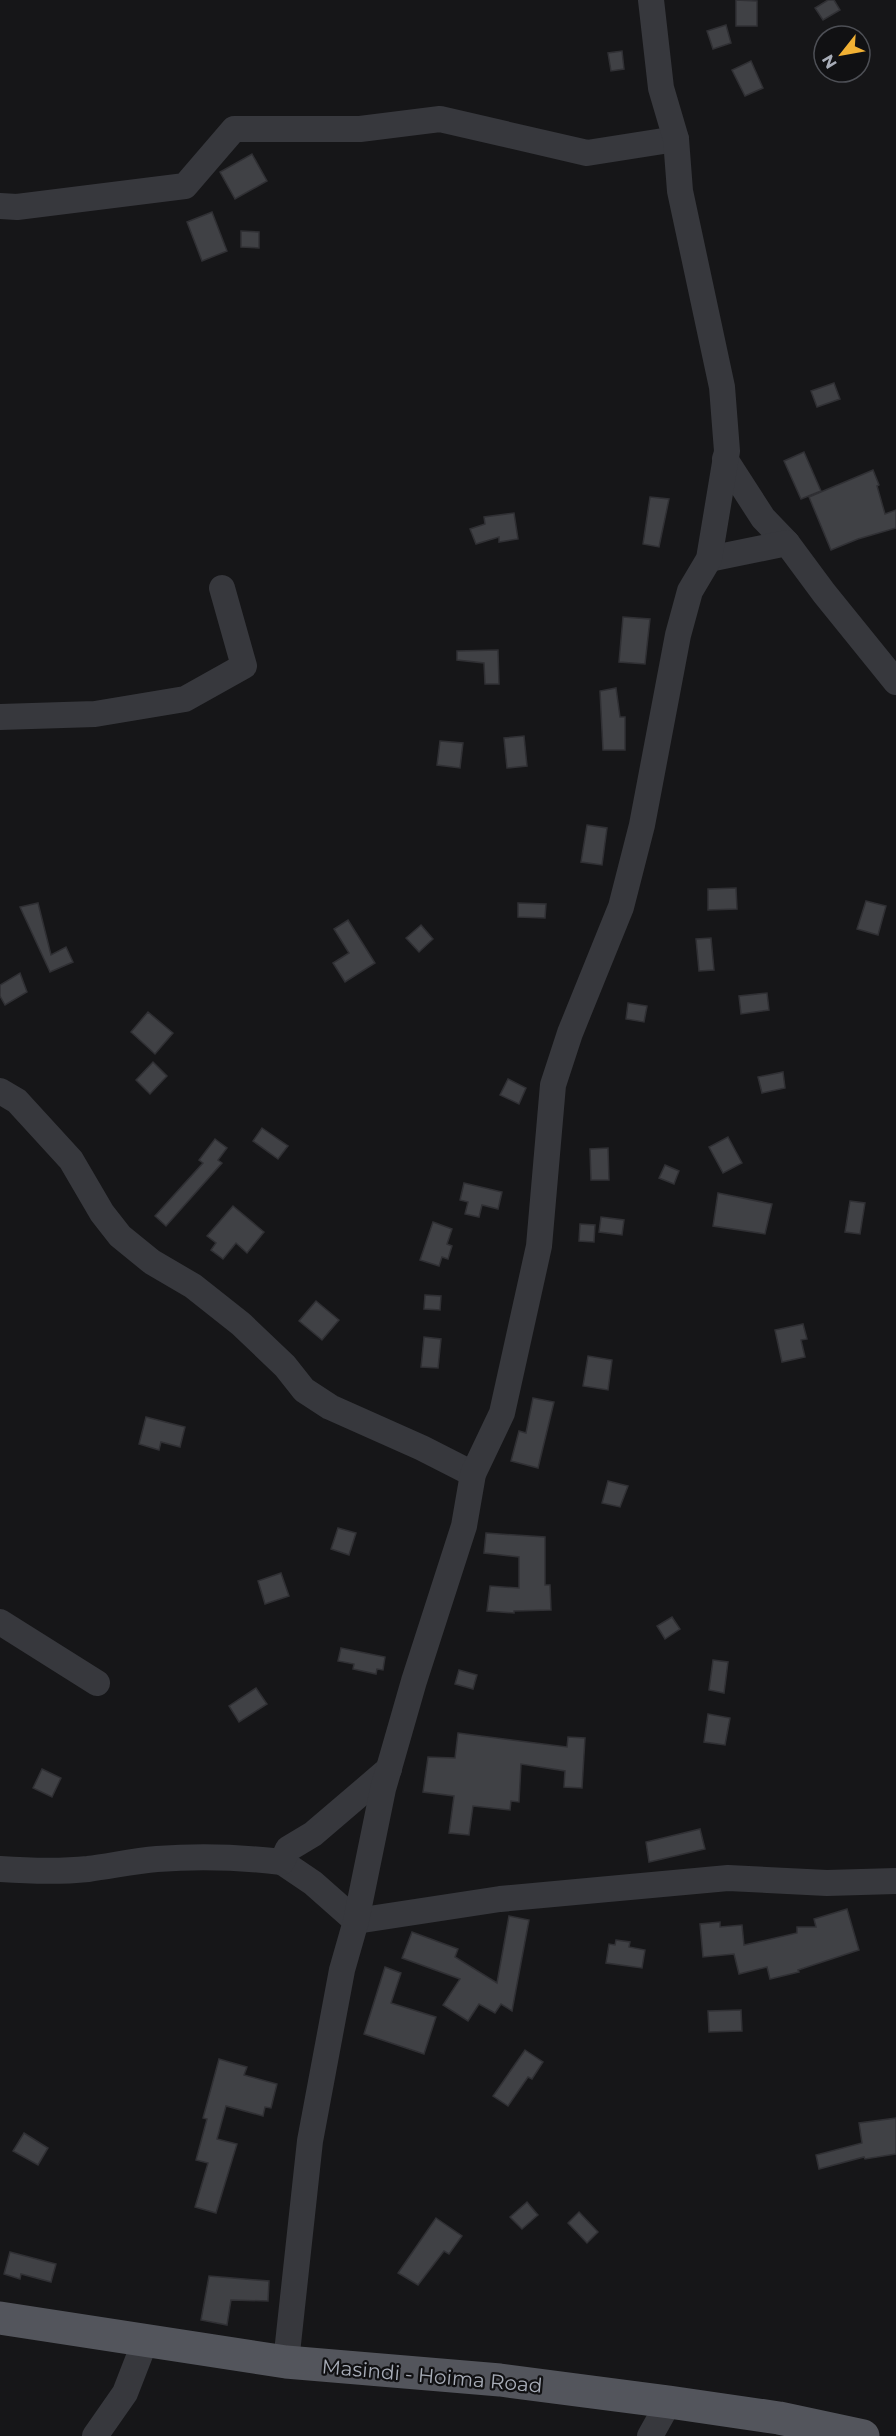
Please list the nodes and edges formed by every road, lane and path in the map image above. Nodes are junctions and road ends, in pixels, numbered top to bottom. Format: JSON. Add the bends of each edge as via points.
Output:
{"nodes":[{"id":1,"x":651,"y":0,"type":"edge"},
{"id":2,"x":676,"y":139,"type":"junction"},
{"id":3,"x":0,"y":206,"type":"edge"},
{"id":4,"x":725,"y":459,"type":"junction"},
{"id":5,"x":787,"y":543,"type":"junction"},
{"id":6,"x":709,"y":559,"type":"junction"},
{"id":7,"x":222,"y":588,"type":"dead end"},
{"id":8,"x":896,"y":682,"type":"edge"},
{"id":9,"x":0,"y":717,"type":"edge"},
{"id":10,"x":0,"y":1091,"type":"edge"},
{"id":11,"x":473,"y":1474,"type":"junction"},
{"id":12,"x":0,"y":1622,"type":"edge"},
{"id":13,"x":98,"y":1683,"type":"dead end"},
{"id":14,"x":389,"y":1769,"type":"junction"},
{"id":15,"x":282,"y":1862,"type":"junction"},
{"id":16,"x":0,"y":1869,"type":"edge"},
{"id":17,"x":896,"y":1881,"type":"edge"},
{"id":18,"x":356,"y":1921,"type":"junction"},
{"id":19,"x":0,"y":2318,"type":"edge"},
{"id":20,"x":146,"y":2339,"type":"junction"},
{"id":21,"x":286,"y":2362,"type":"junction"},
{"id":22,"x":669,"y":2403,"type":"junction"},
{"id":23,"x":845,"y":2434,"type":"edge"},
{"id":24,"x":95,"y":2436,"type":"edge"},
{"id":25,"x":650,"y":2436,"type":"edge"}],
"edges":[{"from":1,"to":2,"type":"street","via":[[661,88]]},
{"from":2,"to":3,"type":"street","via":[[587,153],[440,119],[360,129],[234,129],[185,186]]},
{"from":2,"to":4,"type":"street","via":[[680,191],[722,387]]},
{"from":4,"to":5,"type":"street","via":[[763,518]]},
{"from":4,"to":6,"type":"street"},
{"from":5,"to":6,"type":"street"},
{"from":5,"to":8,"type":"street"},
{"from":6,"to":11,"type":"street","via":[[690,591],[678,635],[642,825],[621,907],[553,1085],[539,1246],[502,1413]]},
{"from":7,"to":9,"type":"street","via":[[244,666],[185,699],[95,714]]},
{"from":10,"to":11,"type":"street","via":[[17,1101],[71,1160],[102,1214],[120,1236],[241,1324],[304,1390],[330,1407]]},
{"from":11,"to":14,"type":"street","via":[[464,1526]]},
{"from":12,"to":13,"type":"street"},
{"from":14,"to":15,"type":"street","via":[[331,1820],[288,1849]]},
{"from":14,"to":18,"type":"street"},
{"from":15,"to":16,"type":"street","via":[[221,1857],[156,1859],[77,1870]]},
{"from":15,"to":18,"type":"street"},
{"from":17,"to":18,"type":"street","via":[[827,1883],[728,1878],[500,1899]]},
{"from":18,"to":21,"type":"street","via":[[342,1970],[310,2141]]},
{"from":19,"to":20,"type":"main road","name":"Masindi - Hoima Road"},
{"from":20,"to":21,"type":"main road","name":"Masindi - Hoima Road"},
{"from":20,"to":24,"type":"street","via":[[125,2394]]},
{"from":21,"to":22,"type":"main road","name":"Masindi - Hoima Road","via":[[500,2380]]},
{"from":22,"to":23,"type":"main road","name":"Masindi - Hoima Road","via":[[779,2418]]},
{"from":22,"to":25,"type":"street"}]}
